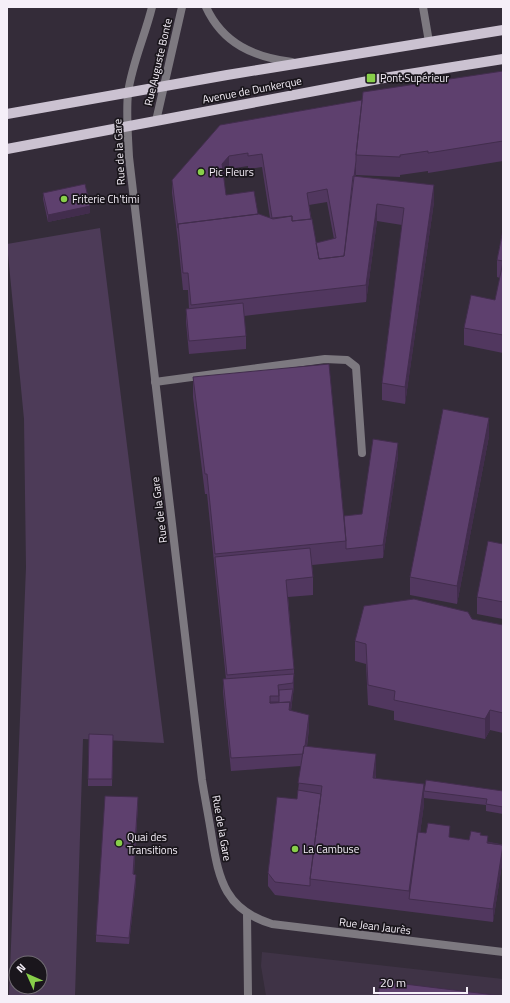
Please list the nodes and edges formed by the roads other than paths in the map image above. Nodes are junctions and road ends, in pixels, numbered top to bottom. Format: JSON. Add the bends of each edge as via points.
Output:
{"nodes":[{"id":1,"x":152,"y":7,"type":"edge"},
{"id":2,"x":182,"y":7,"type":"edge"},
{"id":3,"x":206,"y":7,"type":"edge"},
{"id":4,"x":423,"y":7,"type":"edge"},
{"id":5,"x":503,"y":30,"type":"edge"},
{"id":6,"x":429,"y":42,"type":"junction"},
{"id":7,"x":503,"y":59,"type":"edge"},
{"id":8,"x":296,"y":63,"type":"junction"},
{"id":9,"x":164,"y":86,"type":"junction"},
{"id":10,"x":128,"y":93,"type":"junction"},
{"id":11,"x":7,"y":114,"type":"edge"},
{"id":12,"x":156,"y":121,"type":"junction"},
{"id":13,"x":127,"y":127,"type":"junction"},
{"id":14,"x":7,"y":149,"type":"edge"},
{"id":15,"x":155,"y":382,"type":"junction"},
{"id":16,"x":362,"y":453,"type":"dead end"},
{"id":17,"x":247,"y":914,"type":"junction"},
{"id":18,"x":503,"y":952,"type":"edge"},
{"id":19,"x":248,"y":996,"type":"edge"}],
"edges":[{"from":1,"to":10,"type":"street","name":"Rue Auguste Bonte"},
{"from":2,"to":9,"type":"street","name":"Rue Auguste Bonte"},
{"from":3,"to":8,"type":"street","via":[[229,38],[242,47],[263,57]]},
{"from":4,"to":6,"type":"street"},
{"from":5,"to":6,"type":"main road","name":"Avenue de Dunkerque"},
{"from":6,"to":8,"type":"main road","name":"Avenue de Dunkerque"},
{"from":7,"to":12,"type":"main road","name":"Avenue de Dunkerque","via":[[384,78]]},
{"from":8,"to":9,"type":"main road","name":"Avenue de Dunkerque"},
{"from":9,"to":10,"type":"main road","name":"Avenue de Dunkerque"},
{"from":9,"to":12,"type":"street","name":"Rue Auguste Bonte"},
{"from":10,"to":11,"type":"main road","name":"Avenue de Dunkerque"},
{"from":10,"to":13,"type":"street","name":"Rue de la Gare"},
{"from":12,"to":13,"type":"main road","name":"Avenue de Dunkerque"},
{"from":13,"to":14,"type":"main road","name":"Avenue de Dunkerque"},
{"from":13,"to":15,"type":"street","name":"Rue de la Gare"},
{"from":15,"to":16,"type":"street","via":[[325,359],[347,360],[356,368]]},
{"from":15,"to":17,"type":"street","name":"Rue de la Gare","via":[[201,772],[214,854],[227,894]]},
{"from":17,"to":18,"type":"street","name":"Rue Jean Jaurès","via":[[272,924]]},
{"from":17,"to":19,"type":"street"}]}
